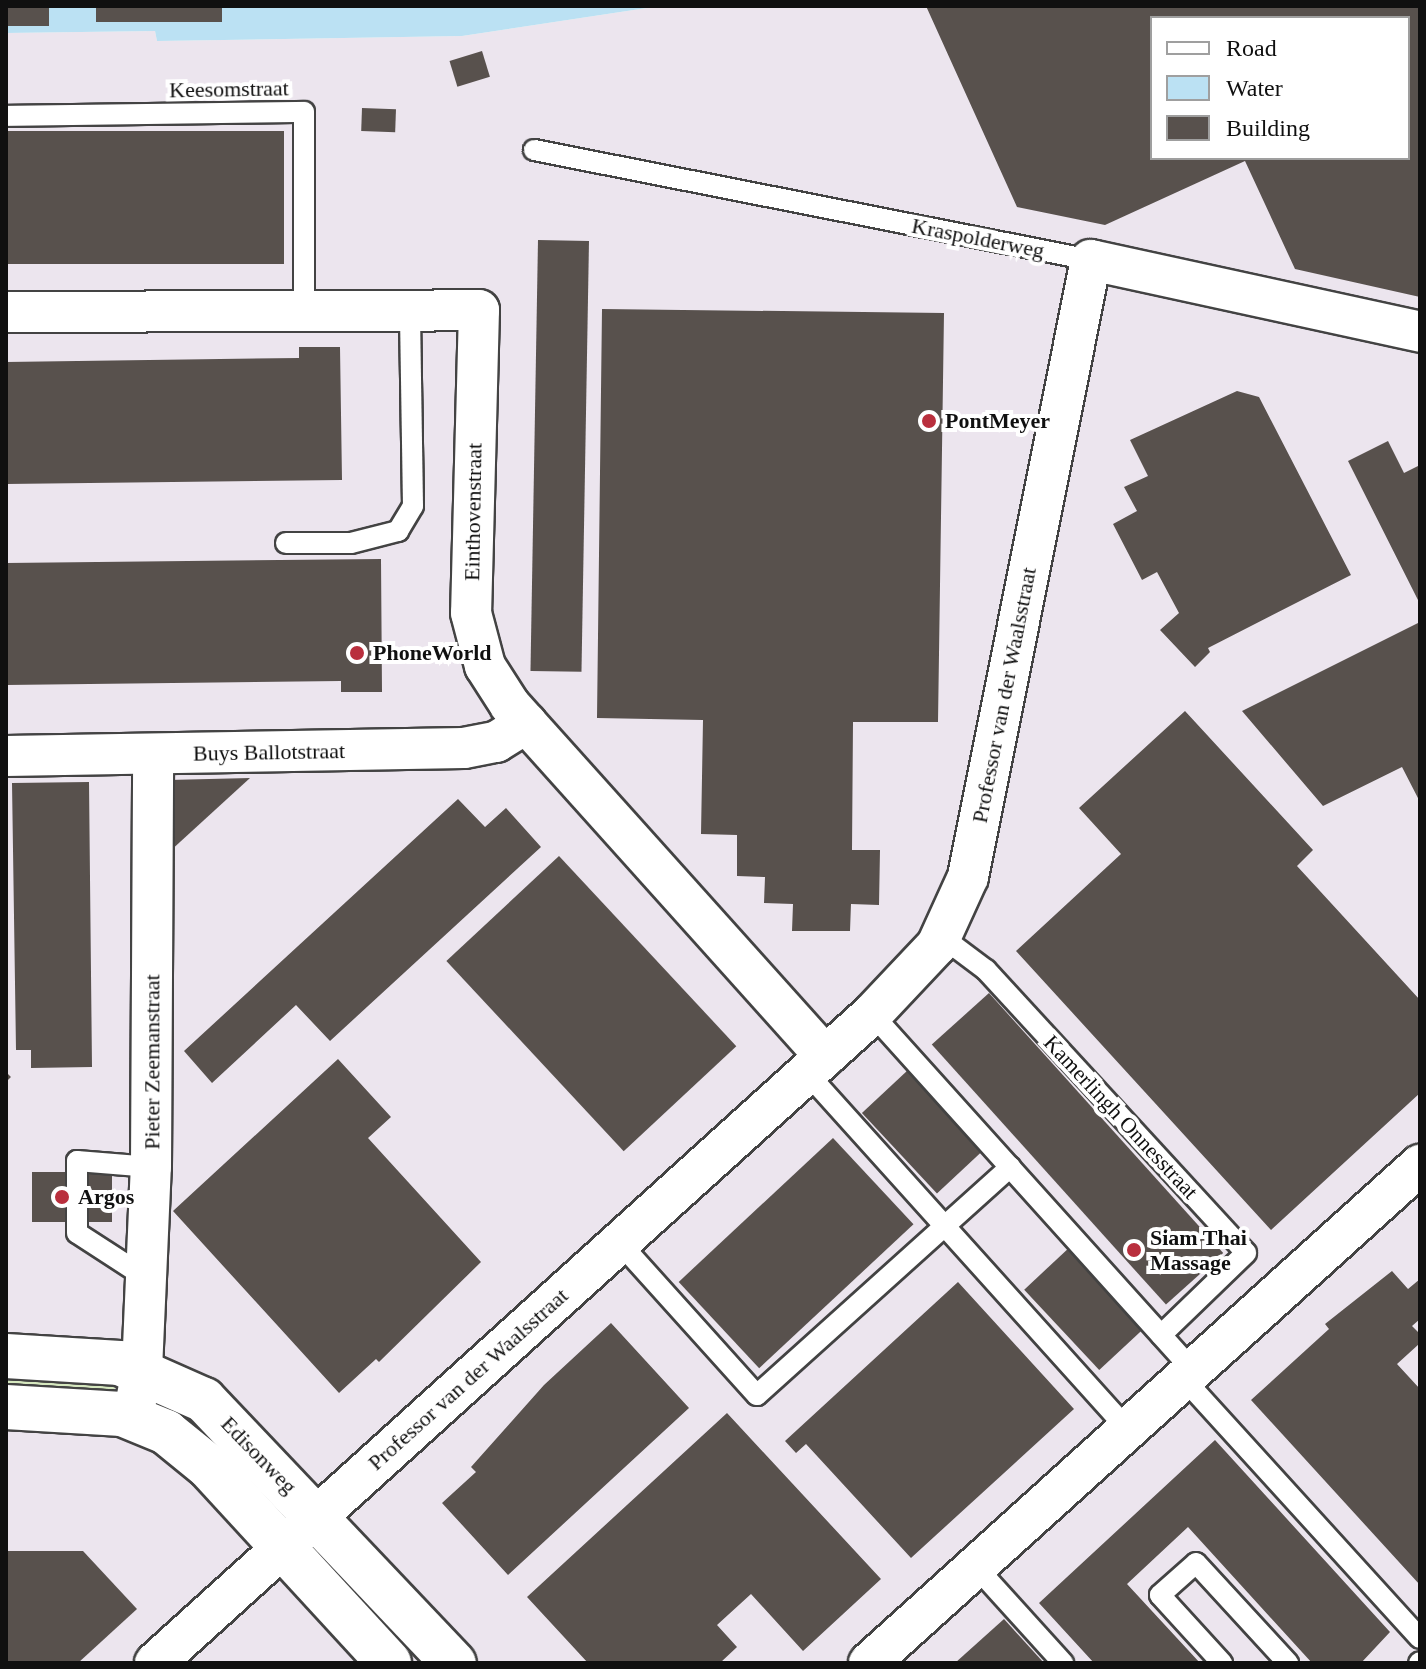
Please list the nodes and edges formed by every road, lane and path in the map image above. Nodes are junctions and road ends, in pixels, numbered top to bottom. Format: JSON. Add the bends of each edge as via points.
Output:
{"nodes":[{"id":1,"x":6,"y":116,"type":"edge"},
{"id":2,"x":534,"y":150,"type":"dead end"},
{"id":3,"x":1091,"y":260,"type":"junction"},
{"id":4,"x":304,"y":310,"type":"junction"},
{"id":5,"x":410,"y":310,"type":"junction"},
{"id":6,"x":6,"y":312,"type":"edge"},
{"id":7,"x":1420,"y":332,"type":"edge"},
{"id":8,"x":286,"y":543,"type":"dead end"},
{"id":9,"x":526,"y":723,"type":"junction"},
{"id":10,"x":153,"y":754,"type":"junction"},
{"id":11,"x":6,"y":756,"type":"edge"},
{"id":12,"x":942,"y":937,"type":"junction"},
{"id":13,"x":872,"y":1014,"type":"junction"},
{"id":14,"x":815,"y":1064,"type":"junction"},
{"id":15,"x":1420,"y":1165,"type":"edge"},
{"id":16,"x":151,"y":1167,"type":"junction"},
{"id":17,"x":1010,"y":1167,"type":"junction"},
{"id":18,"x":945,"y":1226,"type":"junction"},
{"id":19,"x":619,"y":1242,"type":"junction"},
{"id":20,"x":142,"y":1275,"type":"junction"},
{"id":21,"x":1161,"y":1335,"type":"junction"},
{"id":22,"x":6,"y":1356,"type":"edge"},
{"id":23,"x":142,"y":1370,"type":"junction"},
{"id":24,"x":1189,"y":1375,"type":"junction"},
{"id":25,"x":6,"y":1407,"type":"edge"},
{"id":26,"x":133,"y":1416,"type":"junction"},
{"id":27,"x":1128,"y":1430,"type":"junction"},
{"id":28,"x":317,"y":1515,"type":"junction"},
{"id":29,"x":283,"y":1547,"type":"junction"},
{"id":30,"x":976,"y":1567,"type":"junction"},
{"id":31,"x":1420,"y":1638,"type":"edge"},
{"id":32,"x":155,"y":1663,"type":"edge"},
{"id":33,"x":389,"y":1663,"type":"edge"},
{"id":34,"x":454,"y":1663,"type":"edge"},
{"id":35,"x":869,"y":1663,"type":"edge"},
{"id":36,"x":1063,"y":1663,"type":"edge"},
{"id":37,"x":1222,"y":1663,"type":"edge"},
{"id":38,"x":1288,"y":1663,"type":"edge"}],
"edges":[{"from":1,"to":4,"type":"lane","name":"Keesomstraat","via":[[304,112]]},
{"from":2,"to":3,"type":"lane","name":"Kraspolderweg"},
{"from":3,"to":7,"type":"street","name":"Kraspolderweg"},
{"from":3,"to":12,"type":"street","name":"Professor van der Waalsstraat","via":[[968,877]]},
{"from":4,"to":5,"type":"street","name":"Einthovenstraat"},
{"from":4,"to":6,"type":"street","name":"Einthovenstraat"},
{"from":5,"to":8,"type":"lane","via":[[413,506],[398,531],[351,543]]},
{"from":5,"to":9,"type":"street","name":"Einthovenstraat","via":[[479,310],[471,613],[485,666]]},
{"from":9,"to":10,"type":"street","name":"Buys Ballotstraat","via":[[496,742],[464,748]]},
{"from":9,"to":14,"type":"street","name":"Einthovenstraat"},
{"from":10,"to":11,"type":"street","name":"Buys Ballotstraat"},
{"from":10,"to":16,"type":"street","name":"Pieter Zeemanstraat"},
{"from":12,"to":13,"type":"street","name":"Professor van der Waalsstraat","via":[[922,966]]},
{"from":12,"to":21,"type":"lane","name":"Kamerlingh Onnesstraat","via":[[986,970],[1246,1253]]},
{"from":13,"to":14,"type":"street","name":"Professor van der Waalsstraat"},
{"from":13,"to":17,"type":"lane"},
{"from":14,"to":18,"type":"lane"},
{"from":14,"to":19,"type":"street","name":"Professor van der Waalsstraat"},
{"from":15,"to":24,"type":"street"},
{"from":16,"to":20,"type":"street","name":"Pieter Zeemanstraat"},
{"from":16,"to":20,"type":"lane","via":[[77,1161],[77,1233]]},
{"from":17,"to":18,"type":"lane"},
{"from":17,"to":21,"type":"lane"},
{"from":18,"to":19,"type":"lane","via":[[757,1395]]},
{"from":18,"to":27,"type":"lane"},
{"from":19,"to":28,"type":"street","name":"Professor van der Waalsstraat"},
{"from":20,"to":23,"type":"street","name":"Pieter Zeemanstraat"},
{"from":21,"to":24,"type":"lane"},
{"from":22,"to":23,"type":"street","name":"Edisonweg","via":[[96,1359]]},
{"from":23,"to":26,"type":"street","name":"Pieter Zeemanstraat"},
{"from":23,"to":28,"type":"street","name":"Edisonweg","via":[[204,1400],[227,1419]]},
{"from":24,"to":27,"type":"street"},
{"from":24,"to":31,"type":"lane"},
{"from":25,"to":26,"type":"street","name":"Edisonweg","via":[[65,1407]]},
{"from":26,"to":29,"type":"street","name":"Edisonweg","via":[[188,1447]]},
{"from":27,"to":30,"type":"street"},
{"from":28,"to":29,"type":"street","name":"Professor van der Waalsstraat"},
{"from":28,"to":34,"type":"street","name":"Edisonweg"},
{"from":29,"to":32,"type":"street","name":"Professor van der Waalsstraat"},
{"from":29,"to":33,"type":"street","name":"Edisonweg"},
{"from":30,"to":35,"type":"street"},
{"from":30,"to":36,"type":"lane"},
{"from":37,"to":38,"type":"lane","via":[[1160,1595],[1196,1563]]}]}
